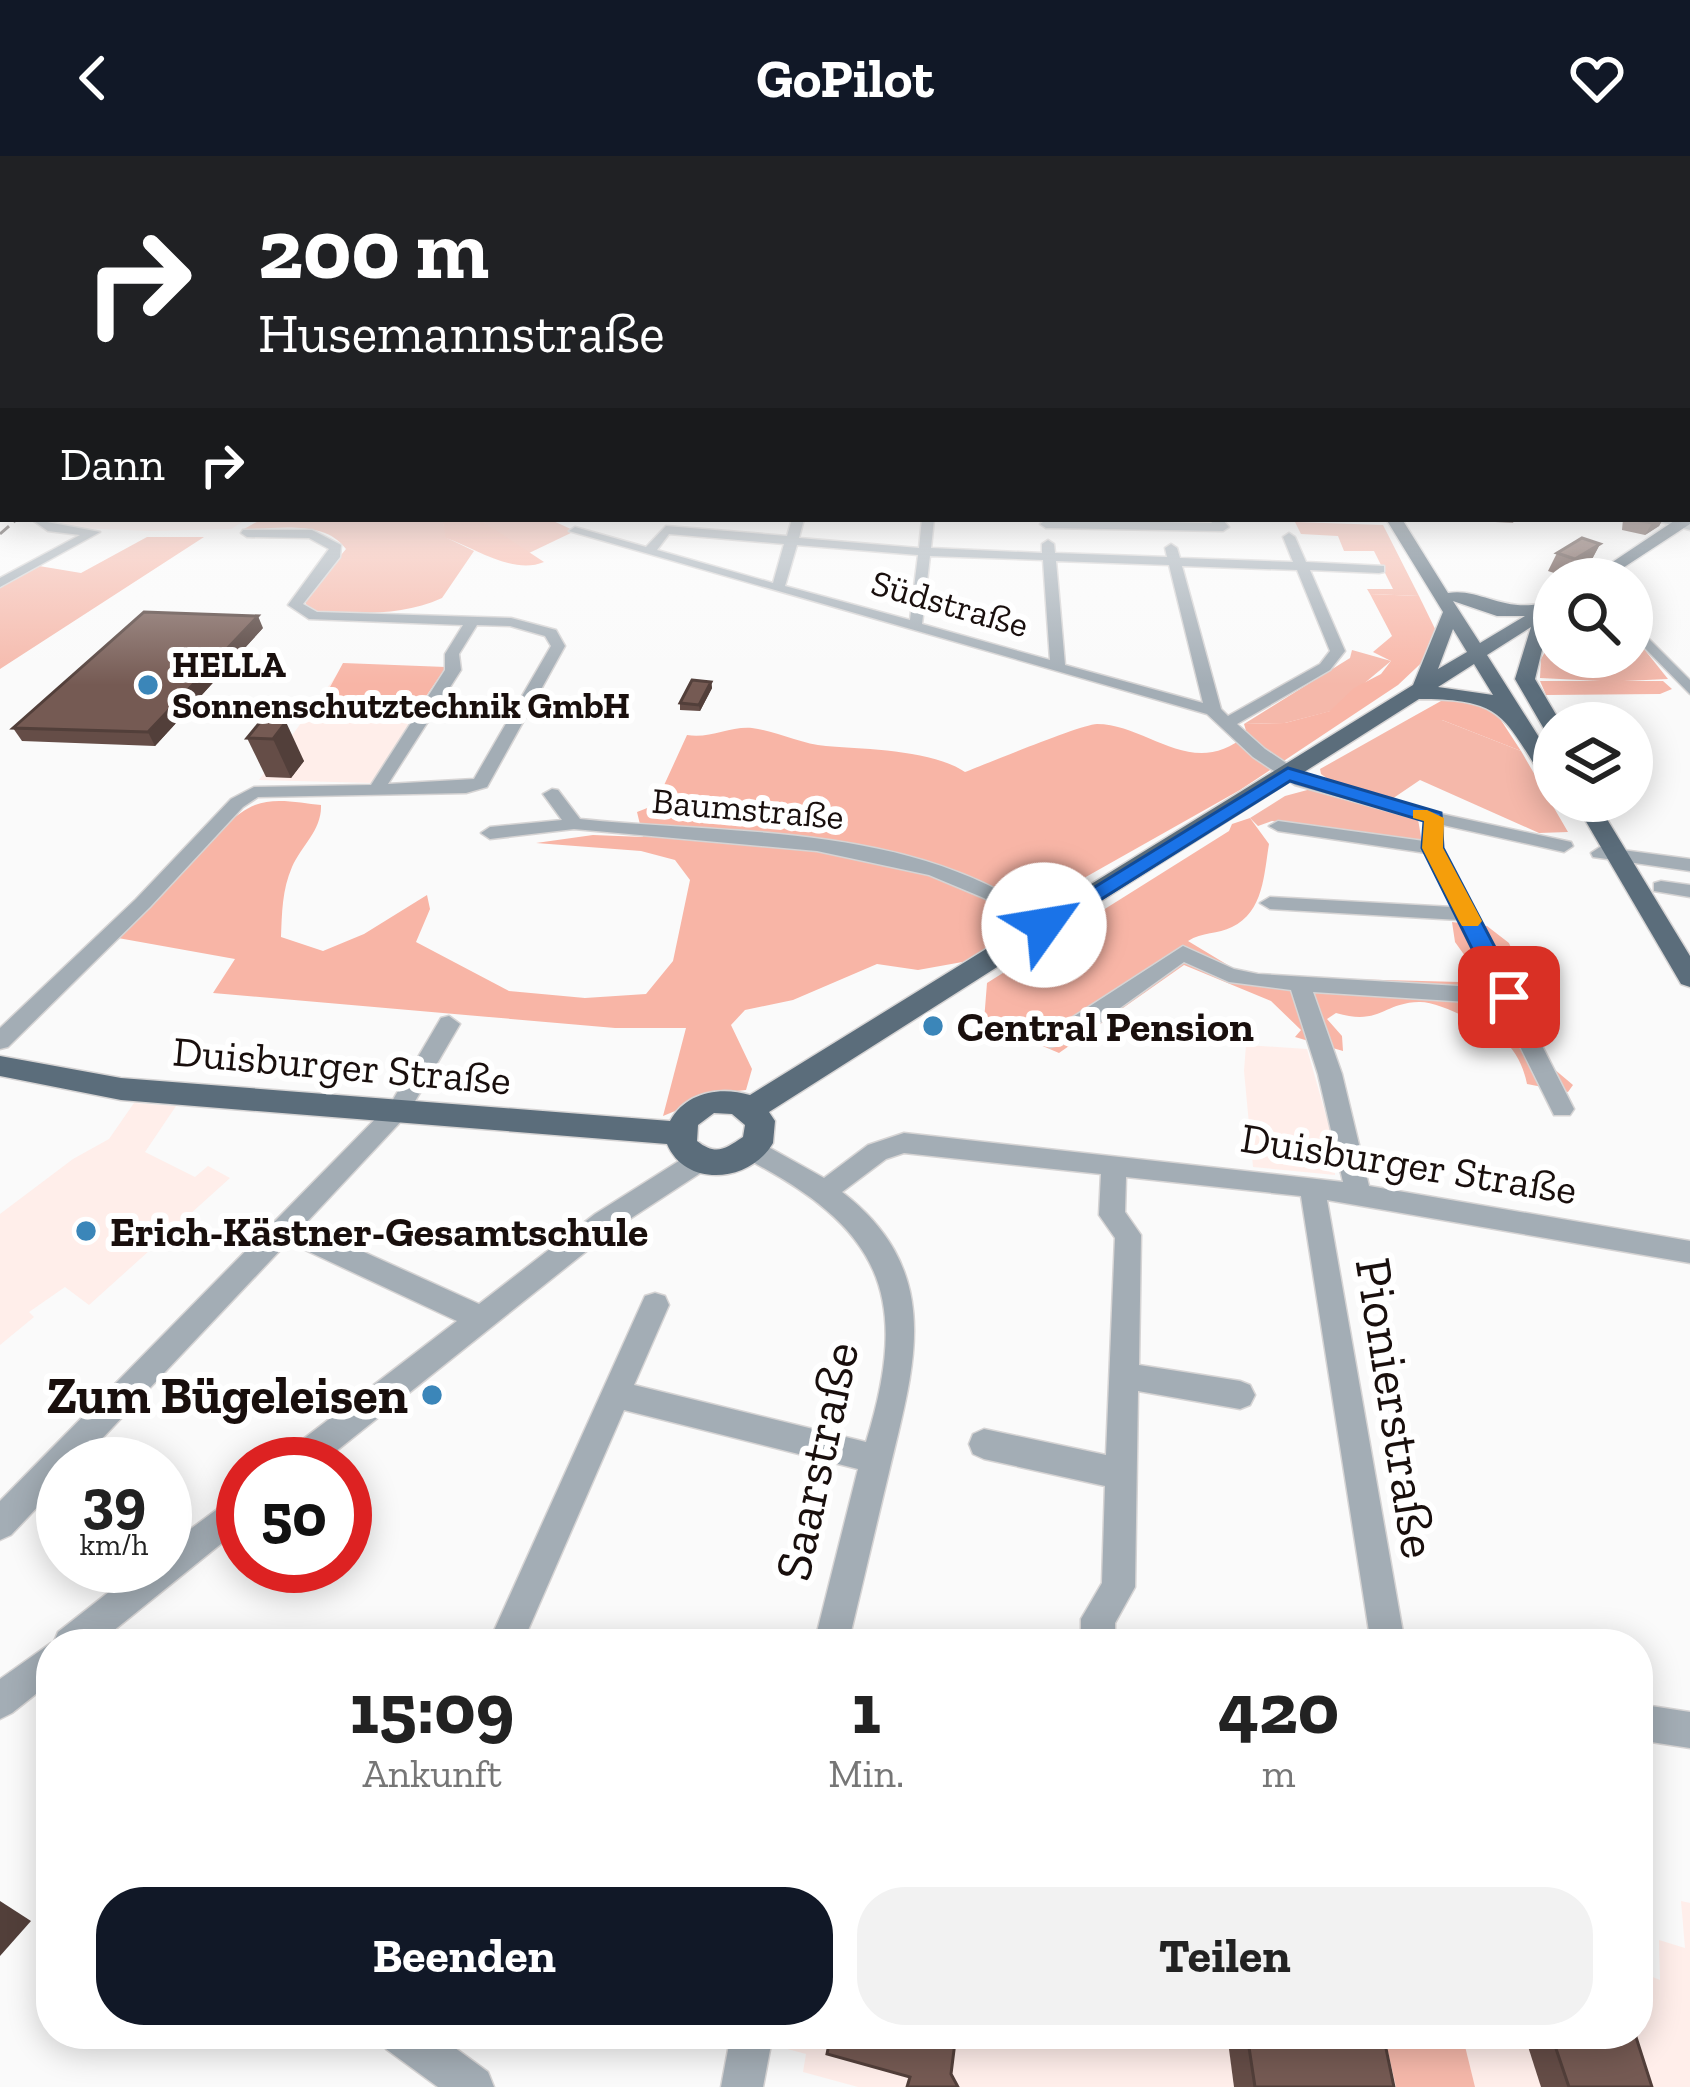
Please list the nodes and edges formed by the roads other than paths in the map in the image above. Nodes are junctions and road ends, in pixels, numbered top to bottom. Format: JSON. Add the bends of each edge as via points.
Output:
{"nodes":[{"id":1,"x":42,"y":522,"type":"edge"},
{"id":2,"x":797,"y":522,"type":"edge"},
{"id":3,"x":928,"y":522,"type":"edge"},
{"id":4,"x":1046,"y":522,"type":"edge"},
{"id":5,"x":1094,"y":522,"type":"edge"},
{"id":6,"x":1218,"y":522,"type":"edge"},
{"id":7,"x":1396,"y":522,"type":"edge"},
{"id":8,"x":1682,"y":522,"type":"edge"},
{"id":9,"x":1191,"y":524,"type":"edge"},
{"id":10,"x":575,"y":531,"type":"dead end"},
{"id":11,"x":247,"y":533,"type":"dead end"},
{"id":12,"x":1167,"y":535,"type":"dead end"},
{"id":13,"x":1289,"y":537,"type":"dead end"},
{"id":14,"x":790,"y":542,"type":"junction"},
{"id":15,"x":649,"y":552,"type":"junction"},
{"id":16,"x":924,"y":552,"type":"junction"},
{"id":17,"x":1049,"y":556,"type":"junction"},
{"id":18,"x":1626,"y":558,"type":"edge"},
{"id":19,"x":1175,"y":561,"type":"junction"},
{"id":20,"x":1302,"y":566,"type":"junction"},
{"id":21,"x":1379,"y":569,"type":"dead end"},
{"id":22,"x":0,"y":583,"type":"edge"},
{"id":23,"x":778,"y":588,"type":"junction"},
{"id":24,"x":1452,"y":605,"type":"junction"},
{"id":25,"x":1533,"y":608,"type":"edge"},
{"id":26,"x":1533,"y":619,"type":"edge"},
{"id":27,"x":472,"y":621,"type":"junction"},
{"id":28,"x":911,"y":626,"type":"junction"},
{"id":29,"x":1482,"y":651,"type":"junction"},
{"id":30,"x":1653,"y":651,"type":"edge"},
{"id":31,"x":1533,"y":656,"type":"edge"},
{"id":32,"x":1058,"y":668,"type":"junction"},
{"id":33,"x":1690,"y":689,"type":"edge"},
{"id":34,"x":1420,"y":693,"type":"junction"},
{"id":35,"x":1538,"y":702,"type":"edge"},
{"id":36,"x":1219,"y":718,"type":"junction"},
{"id":37,"x":1533,"y":722,"type":"edge"},
{"id":38,"x":1521,"y":724,"type":"junction"},
{"id":39,"x":1533,"y":744,"type":"edge"},
{"id":40,"x":1288,"y":774,"type":"junction"},
{"id":41,"x":376,"y":790,"type":"junction"},
{"id":42,"x":552,"y":794,"type":"dead end"},
{"id":43,"x":1434,"y":818,"type":"junction"},
{"id":44,"x":1584,"y":822,"type":"edge"},
{"id":45,"x":1597,"y":822,"type":"edge"},
{"id":46,"x":574,"y":824,"type":"junction"},
{"id":47,"x":1278,"y":826,"type":"dead end"},
{"id":48,"x":490,"y":833,"type":"dead end"},
{"id":49,"x":1564,"y":846,"type":"dead end"},
{"id":50,"x":1433,"y":848,"type":"junction"},
{"id":51,"x":1610,"y":855,"type":"junction"},
{"id":52,"x":1690,"y":865,"type":"edge"},
{"id":53,"x":1660,"y":887,"type":"dead end"},
{"id":54,"x":1690,"y":891,"type":"edge"},
{"id":55,"x":1270,"y":903,"type":"dead end"},
{"id":56,"x":1466,"y":914,"type":"junction"},
{"id":57,"x":1044,"y":925,"type":"junction"},
{"id":58,"x":1690,"y":978,"type":"edge"},
{"id":59,"x":1300,"y":986,"type":"junction"},
{"id":60,"x":1509,"y":997,"type":"junction"},
{"id":61,"x":449,"y":1024,"type":"dead end"},
{"id":62,"x":1050,"y":1039,"type":"dead end"},
{"id":63,"x":0,"y":1041,"type":"edge"},
{"id":64,"x":0,"y":1066,"type":"edge"},
{"id":65,"x":399,"y":1109,"type":"junction"},
{"id":66,"x":751,"y":1109,"type":"junction"},
{"id":67,"x":1562,"y":1109,"type":"dead end"},
{"id":68,"x":679,"y":1133,"type":"junction"},
{"id":69,"x":752,"y":1150,"type":"junction"},
{"id":70,"x":699,"y":1161,"type":"junction"},
{"id":71,"x":1114,"y":1164,"type":"junction"},
{"id":72,"x":1312,"y":1187,"type":"junction"},
{"id":73,"x":827,"y":1190,"type":"junction"},
{"id":74,"x":1358,"y":1194,"type":"junction"},
{"id":75,"x":286,"y":1229,"type":"junction"},
{"id":76,"x":1690,"y":1252,"type":"edge"},
{"id":77,"x":656,"y":1305,"type":"dead end"},
{"id":78,"x":480,"y":1318,"type":"junction"},
{"id":79,"x":1126,"y":1376,"type":"junction"},
{"id":80,"x":616,"y":1394,"type":"junction"},
{"id":81,"x":1240,"y":1395,"type":"dead end"},
{"id":82,"x":330,"y":1437,"type":"edge"},
{"id":83,"x":984,"y":1444,"type":"dead end"},
{"id":84,"x":877,"y":1460,"type":"junction"},
{"id":85,"x":1122,"y":1474,"type":"junction"},
{"id":86,"x":0,"y":1524,"type":"edge"},
{"id":87,"x":216,"y":1528,"type":"edge"},
{"id":88,"x":89,"y":1629,"type":"edge"},
{"id":89,"x":512,"y":1629,"type":"edge"},
{"id":90,"x":835,"y":1629,"type":"edge"},
{"id":91,"x":1098,"y":1629,"type":"edge"},
{"id":92,"x":1386,"y":1629,"type":"edge"},
{"id":93,"x":36,"y":1672,"type":"edge"},
{"id":94,"x":0,"y":1701,"type":"edge"},
{"id":95,"x":1653,"y":1724,"type":"edge"},
{"id":96,"x":1690,"y":1730,"type":"edge"},
{"id":97,"x":421,"y":2049,"type":"edge"},
{"id":98,"x":749,"y":2049,"type":"edge"},
{"id":99,"x":473,"y":2087,"type":"edge"},
{"id":100,"x":742,"y":2087,"type":"edge"}],
"edges":[{"from":1,"to":22,"type":"street","via":[[94,532]]},
{"from":2,"to":14,"type":"street"},
{"from":3,"to":16,"type":"street"},
{"from":4,"to":17,"type":"street"},
{"from":5,"to":9,"type":"street"},
{"from":6,"to":9,"type":"street","via":[[1223,527]]},
{"from":7,"to":24,"type":"main road"},
{"from":8,"to":18,"type":"main road"},
{"from":10,"to":15,"type":"street","name":"Südstraße"},
{"from":11,"to":27,"type":"street","via":[[312,534],[336,548],[298,598],[299,611]]},
{"from":12,"to":19,"type":"street"},
{"from":13,"to":20,"type":"street"},
{"from":14,"to":15,"type":"street","via":[[666,530]]},
{"from":14,"to":16,"type":"street"},
{"from":14,"to":23,"type":"street"},
{"from":15,"to":23,"type":"street","name":"Südstraße"},
{"from":16,"to":17,"type":"street"},
{"from":16,"to":28,"type":"street"},
{"from":17,"to":19,"type":"street"},
{"from":17,"to":32,"type":"street"},
{"from":19,"to":20,"type":"street"},
{"from":19,"to":36,"type":"street"},
{"from":20,"to":21,"type":"street"},
{"from":20,"to":36,"type":"street","via":[[1338,645],[1335,659]]},
{"from":23,"to":28,"type":"street","name":"Südstraße"},
{"from":24,"to":25,"type":"main road"},
{"from":24,"to":29,"type":"main road"},
{"from":24,"to":34,"type":"main road"},
{"from":26,"to":29,"type":"main road"},
{"from":27,"to":41,"type":"street","via":[[452,654],[453,670]]},
{"from":27,"to":41,"type":"street","via":[[511,622],[558,640],[489,775],[466,788]]},
{"from":28,"to":32,"type":"street","name":"Südstraße"},
{"from":29,"to":34,"type":"main road"},
{"from":29,"to":37,"type":"main road"},
{"from":29,"to":38,"type":"main road"},
{"from":30,"to":33,"type":"street"},
{"from":31,"to":35,"type":"main road","via":[[1525,679]]},
{"from":32,"to":36,"type":"street","name":"Südstraße"},
{"from":34,"to":38,"type":"main road","via":[[1488,698]]},
{"from":34,"to":40,"type":"main road"},
{"from":36,"to":40,"type":"street","name":"Südstraße"},
{"from":38,"to":39,"type":"main road"},
{"from":40,"to":43,"type":"street"},
{"from":40,"to":57,"type":"main road"},
{"from":41,"to":63,"type":"street","via":[[269,789],[236,803]]},
{"from":42,"to":46,"type":"street"},
{"from":43,"to":49,"type":"street"},
{"from":43,"to":50,"type":"street"},
{"from":44,"to":51,"type":"main road"},
{"from":45,"to":51,"type":"main road"},
{"from":46,"to":48,"type":"street","name":"Baumstraße"},
{"from":46,"to":57,"type":"street","name":"Baumstraße","via":[[860,851],[1010,901]]},
{"from":47,"to":50,"type":"street"},
{"from":50,"to":56,"type":"street"},
{"from":51,"to":52,"type":"street"},
{"from":51,"to":58,"type":"main road"},
{"from":53,"to":54,"type":"street"},
{"from":55,"to":56,"type":"street"},
{"from":56,"to":60,"type":"street"},
{"from":57,"to":66,"type":"main road"},
{"from":59,"to":60,"type":"street"},
{"from":59,"to":62,"type":"street","via":[[1229,975],[1183,953]]},
{"from":59,"to":74,"type":"street"},
{"from":60,"to":67,"type":"street"},
{"from":61,"to":65,"type":"street"},
{"from":64,"to":65,"type":"main road","name":"Duisburger Straße","via":[[122,1089]]},
{"from":65,"to":68,"type":"main road","name":"Duisburger Straße"},
{"from":65,"to":75,"type":"street"},
{"from":66,"to":68,"type":"main road","via":[[712,1102],[688,1115]]},
{"from":66,"to":69,"type":"main road","via":[[761,1129]]},
{"from":68,"to":70,"type":"main road"},
{"from":69,"to":70,"type":"main road","via":[[729,1162]]},
{"from":69,"to":73,"type":"street","name":"Saarstraße"},
{"from":70,"to":78,"type":"street"},
{"from":71,"to":72,"type":"street","name":"Duisburger Straße"},
{"from":71,"to":73,"type":"street","name":"Duisburger Straße","via":[[904,1143]]},
{"from":71,"to":79,"type":"street","via":[[1112,1215],[1128,1235]]},
{"from":72,"to":74,"type":"street","name":"Duisburger Straße"},
{"from":72,"to":92,"type":"street","name":"Pionierstraße"},
{"from":73,"to":84,"type":"street","name":"Saarstraße","via":[[879,1252],[896,1306],[902,1356]]},
{"from":74,"to":76,"type":"street","name":"Duisburger Straße"},
{"from":75,"to":78,"type":"street"},
{"from":75,"to":86,"type":"street"},
{"from":77,"to":80,"type":"street"},
{"from":78,"to":82,"type":"street"},
{"from":79,"to":81,"type":"street"},
{"from":79,"to":85,"type":"street"},
{"from":80,"to":84,"type":"street"},
{"from":80,"to":89,"type":"street"},
{"from":83,"to":85,"type":"street"},
{"from":84,"to":90,"type":"street","name":"Saarstraße"},
{"from":85,"to":91,"type":"street","via":[[1118,1587]]},
{"from":87,"to":88,"type":"street"},
{"from":93,"to":94,"type":"street"},
{"from":95,"to":96,"type":"street"},
{"from":97,"to":99,"type":"street"},
{"from":98,"to":100,"type":"street"}]}
